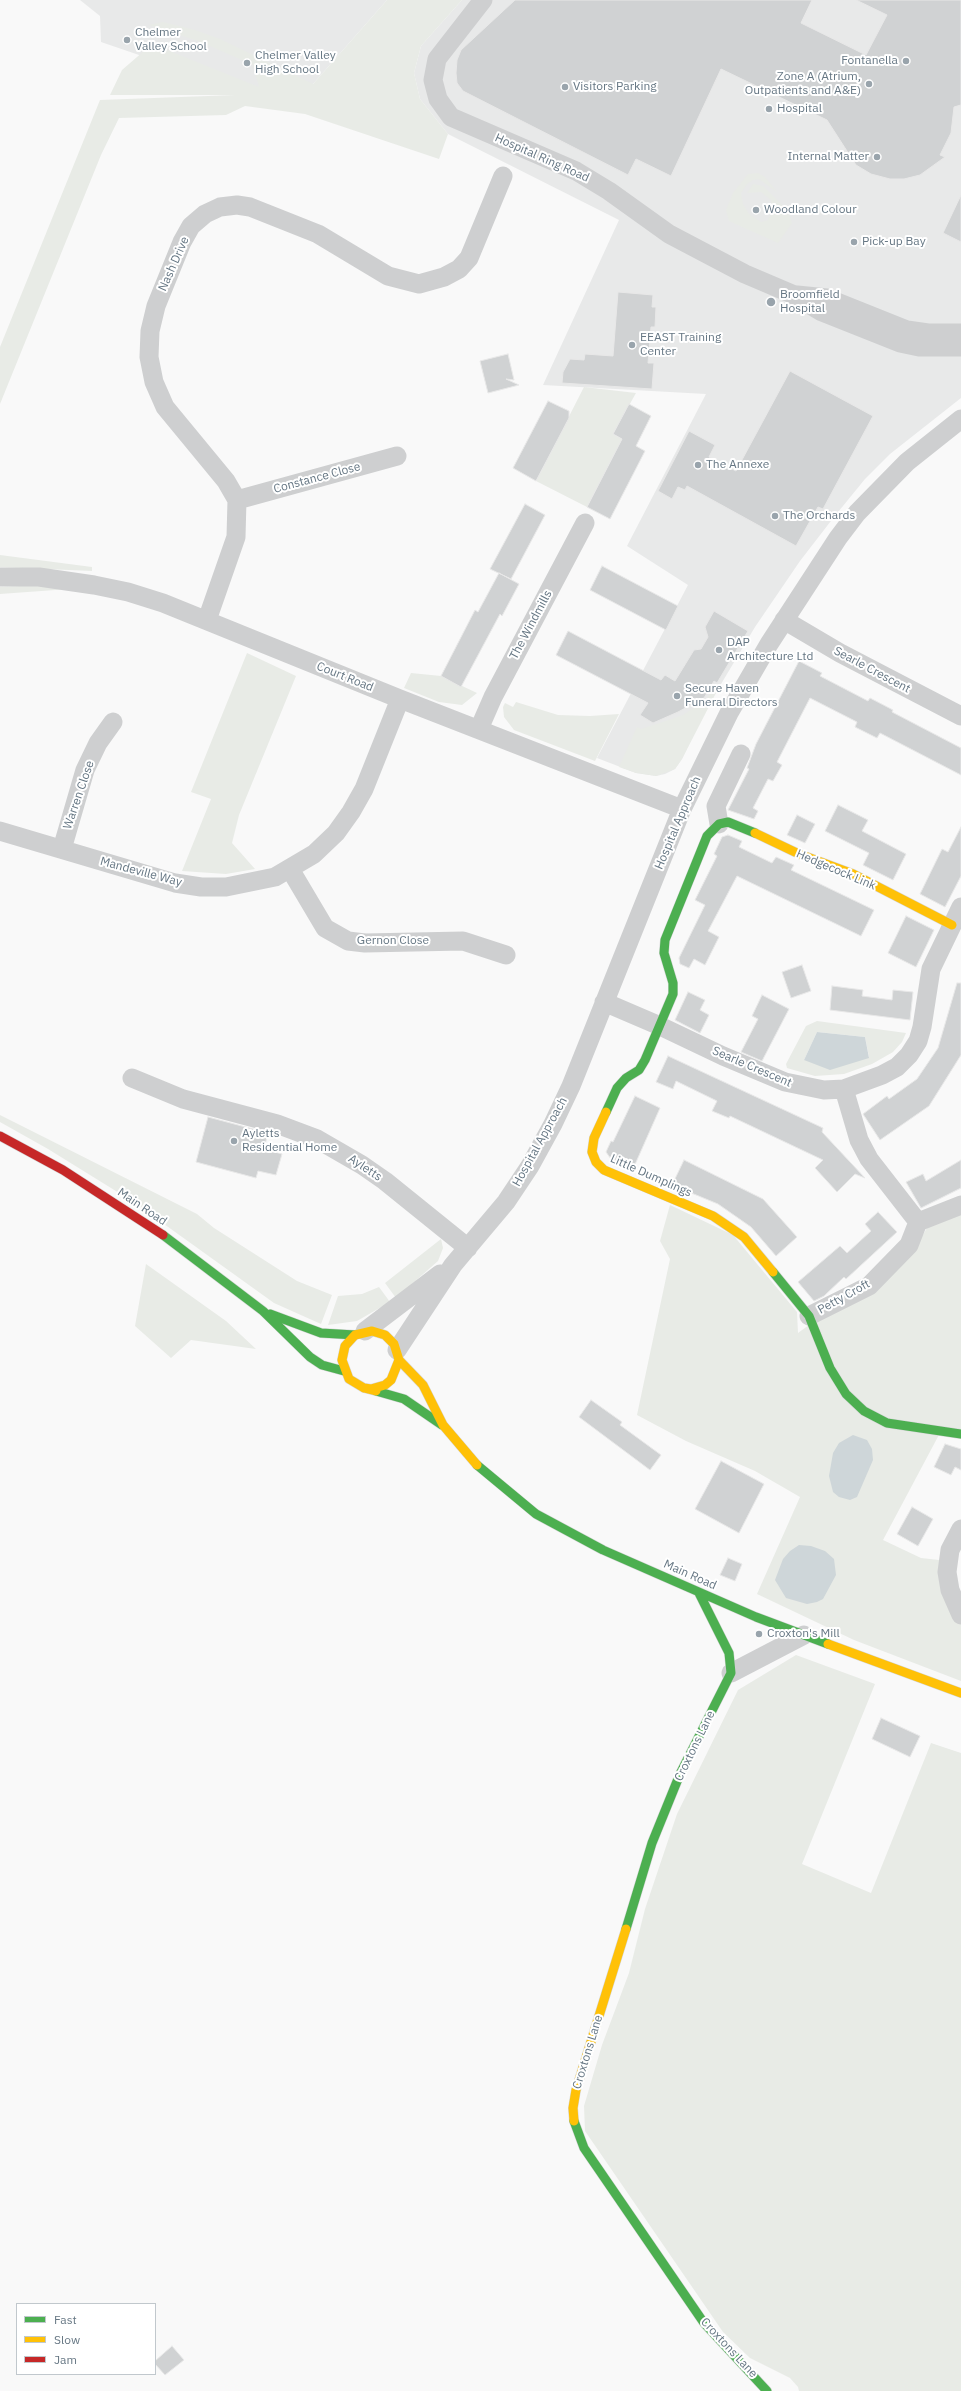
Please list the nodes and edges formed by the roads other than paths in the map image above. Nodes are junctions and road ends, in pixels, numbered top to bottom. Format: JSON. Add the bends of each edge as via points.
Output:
{"nodes":[{"id":1,"x":483,"y":0,"type":"edge"},
{"id":2,"x":503,"y":176,"type":"dead end"},
{"id":3,"x":792,"y":294,"type":"junction"},
{"id":4,"x":961,"y":333,"type":"edge"},
{"id":5,"x":961,"y":347,"type":"edge"},
{"id":6,"x":957,"y":429,"type":"edge"},
{"id":7,"x":397,"y":456,"type":"dead end"},
{"id":8,"x":237,"y":500,"type":"junction"},
{"id":9,"x":585,"y":523,"type":"dead end"},
{"id":10,"x":0,"y":577,"type":"edge"},
{"id":11,"x":207,"y":620,"type":"junction"},
{"id":12,"x":784,"y":620,"type":"junction"},
{"id":13,"x":400,"y":699,"type":"junction"},
{"id":14,"x":961,"y":716,"type":"edge"},
{"id":15,"x":113,"y":722,"type":"dead end"},
{"id":16,"x":479,"y":729,"type":"junction"},
{"id":17,"x":741,"y":754,"type":"dead end"},
{"id":18,"x":682,"y":809,"type":"junction"},
{"id":19,"x":719,"y":824,"type":"junction"},
{"id":20,"x":0,"y":831,"type":"edge"},
{"id":21,"x":62,"y":848,"type":"junction"},
{"id":22,"x":290,"y":870,"type":"junction"},
{"id":23,"x":961,"y":907,"type":"edge"},
{"id":24,"x":952,"y":925,"type":"junction"},
{"id":25,"x":506,"y":955,"type":"dead end"},
{"id":26,"x":604,"y":1002,"type":"junction"},
{"id":27,"x":660,"y":1026,"type":"junction"},
{"id":28,"x":132,"y":1078,"type":"dead end"},
{"id":29,"x":844,"y":1089,"type":"junction"},
{"id":30,"x":0,"y":1136,"type":"edge"},
{"id":31,"x":961,"y":1205,"type":"edge"},
{"id":32,"x":918,"y":1222,"type":"junction"},
{"id":33,"x":468,"y":1248,"type":"junction"},
{"id":34,"x":453,"y":1265,"type":"junction"},
{"id":35,"x":263,"y":1311,"type":"junction"},
{"id":36,"x":809,"y":1316,"type":"junction"},
{"id":37,"x":360,"y":1333,"type":"junction"},
{"id":38,"x":398,"y":1355,"type":"junction"},
{"id":39,"x":344,"y":1371,"type":"junction"},
{"id":40,"x":364,"y":1388,"type":"junction"},
{"id":41,"x":443,"y":1426,"type":"junction"},
{"id":42,"x":961,"y":1434,"type":"edge"},
{"id":43,"x":961,"y":1529,"type":"edge"},
{"id":44,"x":699,"y":1592,"type":"junction"},
{"id":45,"x":961,"y":1615,"type":"edge"},
{"id":46,"x":804,"y":1635,"type":"junction"},
{"id":47,"x":731,"y":1673,"type":"junction"},
{"id":48,"x":961,"y":1693,"type":"edge"},
{"id":49,"x":767,"y":2391,"type":"edge"}],
"edges":[{"from":1,"to":3,"type":"street","name":"Hospital Ring Road","via":[[437,59],[433,80],[438,99],[451,117],[576,171],[614,194],[669,234],[745,274]]},
{"from":2,"to":8,"type":"street","name":"Nash Drive","via":[[469,258],[459,269],[444,277],[419,284],[388,276],[318,234],[250,207],[220,207],[205,214],[191,226],[156,306],[150,331],[149,357],[154,382],[165,407],[226,481]]},
{"from":3,"to":4,"type":"street","name":"Hospital Ring Road","via":[[827,298],[907,330]]},
{"from":3,"to":5,"type":"street","name":"Hospital Ring Road","via":[[822,312],[900,343],[919,347]]},
{"from":6,"to":12,"type":"street","name":"Hospital Approach","via":[[907,462],[858,513],[838,538]]},
{"from":7,"to":8,"type":"street","name":"Constance Close"},
{"from":8,"to":11,"type":"street","via":[[236,537]]},
{"from":9,"to":16,"type":"street","name":"The Windmills","via":[[493,697]]},
{"from":10,"to":11,"type":"street","name":"Court Road","via":[[39,577],[100,586],[163,603]]},
{"from":11,"to":13,"type":"street","name":"Court Road"},
{"from":12,"to":14,"type":"street","name":"Searle Crescent","via":[[846,657]]},
{"from":12,"to":18,"type":"street","name":"Hospital Approach","via":[[729,713]]},
{"from":13,"to":16,"type":"street","name":"Court Road"},
{"from":13,"to":22,"type":"street","name":"Mandeville Way","via":[[364,789],[351,812],[336,833],[314,854]]},
{"from":15,"to":21,"type":"street","name":"Warren Close","via":[[98,743],[85,770]]},
{"from":16,"to":18,"type":"street","name":"Court Road"},
{"from":17,"to":19,"type":"street","via":[[716,806]]},
{"from":18,"to":26,"type":"street","name":"Hospital Approach"},
{"from":19,"to":24,"type":"street","name":"Hedgecock Link","via":[[736,824],[799,854],[853,874]]},
{"from":19,"to":27,"type":"street","via":[[707,836],[665,940],[664,953],[674,983],[673,994]]},
{"from":20,"to":21,"type":"street","name":"Mandeville Way"},
{"from":21,"to":22,"type":"street","name":"Mandeville Way","via":[[150,877],[201,887],[254,883]]},
{"from":22,"to":25,"type":"street","name":"Gernon Close","via":[[325,928],[348,941],[463,941]]},
{"from":23,"to":24,"type":"street","name":"Searle Crescent"},
{"from":24,"to":29,"type":"street","name":"Searle Crescent","via":[[931,969],[918,1041],[897,1067],[882,1076]]},
{"from":26,"to":27,"type":"street","name":"Searle Crescent"},
{"from":26,"to":33,"type":"street","name":"Hospital Approach","via":[[571,1086],[542,1145],[506,1202]]},
{"from":27,"to":29,"type":"street","name":"Searle Crescent","via":[[785,1082],[824,1090]]},
{"from":27,"to":36,"type":"street","name":"Little Dumplings","via":[[639,1070],[626,1078],[617,1088],[594,1138],[592,1152],[596,1162],[604,1170],[730,1226],[744,1237]]},
{"from":28,"to":33,"type":"street","name":"Ayletts","via":[[183,1100],[277,1124],[317,1139],[379,1177]]},
{"from":29,"to":32,"type":"street","via":[[859,1140],[866,1153]]},
{"from":30,"to":35,"type":"street","name":"Main Road","via":[[100,1194],[160,1233]]},
{"from":31,"to":32,"type":"street"},
{"from":32,"to":36,"type":"street","name":"Petty Croft","via":[[909,1245],[869,1286]]},
{"from":33,"to":34,"type":"street","name":"Hospital Approach"},
{"from":34,"to":37,"type":"street","name":"Hospital Approach"},
{"from":34,"to":38,"type":"street","name":"Hospital Approach"},
{"from":35,"to":37,"type":"street","name":"Main Road","via":[[321,1333]]},
{"from":35,"to":39,"type":"street","name":"Main Road","via":[[322,1365]]},
{"from":36,"to":42,"type":"street","name":"Petty Croft","via":[[830,1368],[846,1394],[864,1411],[888,1423]]},
{"from":37,"to":38,"type":"street","name":"Main Road","via":[[385,1335]]},
{"from":37,"to":39,"type":"street","via":[[345,1346]]},
{"from":38,"to":40,"type":"street","via":[[398,1367],[391,1380],[378,1388]]},
{"from":38,"to":41,"type":"street","name":"Main Road","via":[[423,1385]]},
{"from":39,"to":40,"type":"street","name":"Main Road","via":[[356,1385]]},
{"from":40,"to":41,"type":"street","name":"Main Road","via":[[404,1399]]},
{"from":41,"to":44,"type":"street","name":"Main Road","via":[[485,1474],[536,1514],[603,1550]]},
{"from":43,"to":45,"type":"street","via":[[950,1550],[947,1572],[950,1590]]},
{"from":44,"to":46,"type":"street","name":"Main Road"},
{"from":44,"to":47,"type":"street","via":[[729,1653]]},
{"from":46,"to":47,"type":"street"},
{"from":46,"to":48,"type":"street","name":"Main Road"},
{"from":47,"to":49,"type":"street","name":"Croxtons Lane","via":[[680,1774],[652,1843],[576,2090],[573,2108],[574,2126],[584,2148],[651,2248],[704,2323]]}]}
